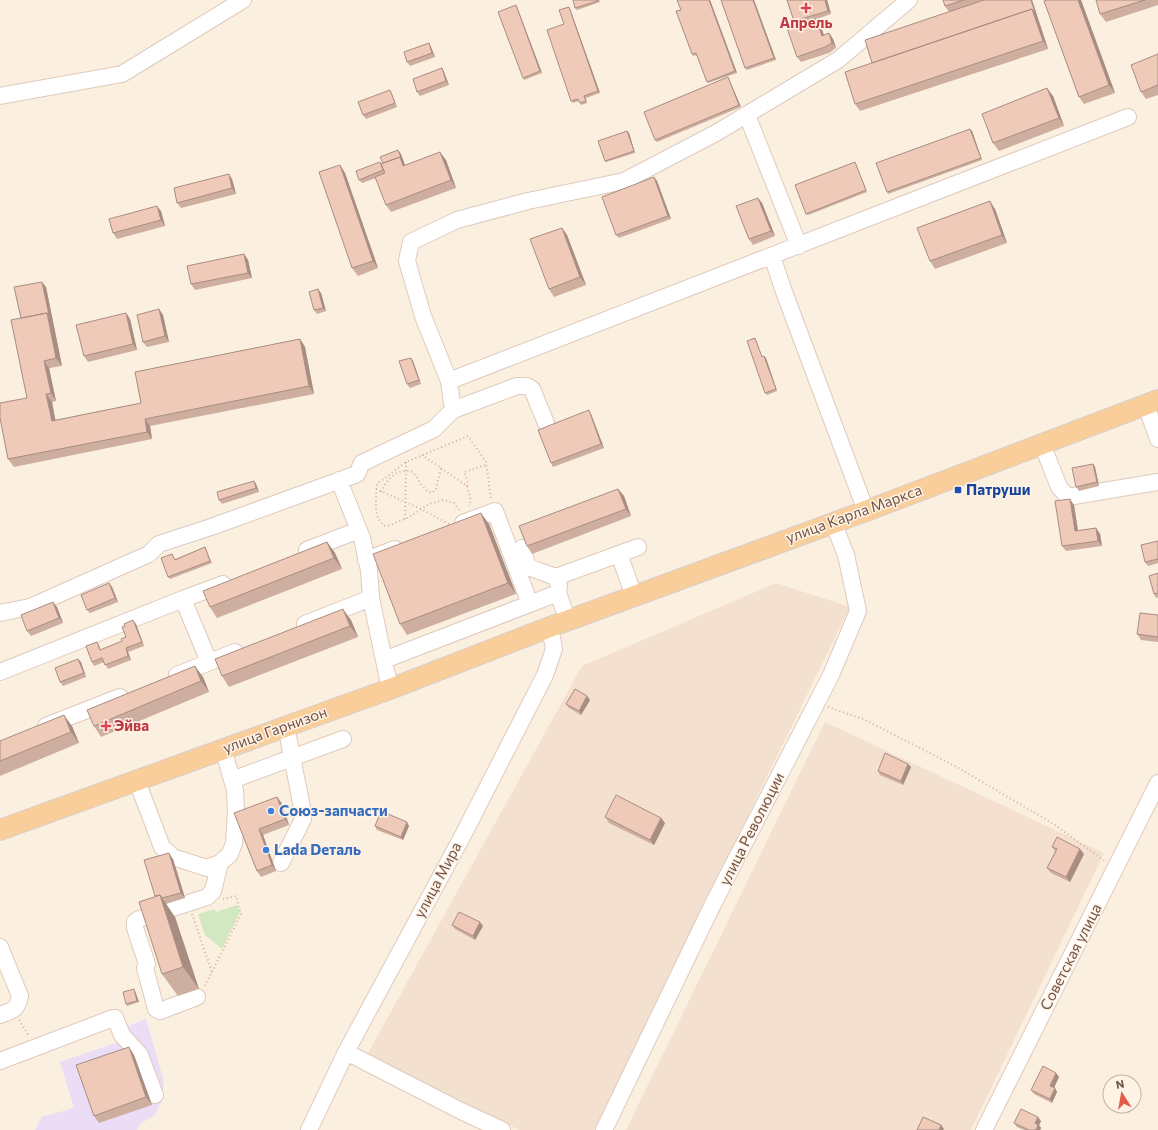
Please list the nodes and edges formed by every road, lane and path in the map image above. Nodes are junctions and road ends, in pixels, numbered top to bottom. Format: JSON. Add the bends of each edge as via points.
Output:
{"nodes":[{"id":1,"x":243,"y":0,"type":"edge"},
{"id":2,"x":909,"y":0,"type":"edge"},
{"id":3,"x":0,"y":96,"type":"edge"},
{"id":4,"x":747,"y":115,"type":"junction"},
{"id":5,"x":1128,"y":117,"type":"dead end"},
{"id":6,"x":799,"y":246,"type":"junction"},
{"id":7,"x":772,"y":256,"type":"junction"},
{"id":8,"x":449,"y":381,"type":"junction"},
{"id":9,"x":1152,"y":402,"type":"edge"},
{"id":10,"x":452,"y":410,"type":"junction"},
{"id":11,"x":546,"y":423,"type":"dead end"},
{"id":12,"x":1158,"y":439,"type":"edge"},
{"id":13,"x":1042,"y":444,"type":"junction"},
{"id":14,"x":422,"y":455,"type":"junction"},
{"id":15,"x":406,"y":462,"type":"junction"},
{"id":16,"x":486,"y":465,"type":"junction"},
{"id":17,"x":441,"y":468,"type":"junction"},
{"id":18,"x":406,"y":470,"type":"junction"},
{"id":19,"x":338,"y":480,"type":"junction"},
{"id":20,"x":1158,"y":482,"type":"edge"},
{"id":21,"x":467,"y":486,"type":"junction"},
{"id":22,"x":376,"y":489,"type":"junction"},
{"id":23,"x":381,"y":492,"type":"junction"},
{"id":24,"x":405,"y":502,"type":"junction"},
{"id":25,"x":421,"y":509,"type":"junction"},
{"id":26,"x":866,"y":511,"type":"junction"},
{"id":27,"x":492,"y":512,"type":"junction"},
{"id":28,"x":405,"y":519,"type":"junction"},
{"id":29,"x":833,"y":522,"type":"junction"},
{"id":30,"x":458,"y":524,"type":"junction"},
{"id":31,"x":359,"y":530,"type":"junction"},
{"id":32,"x":410,"y":543,"type":"edge"},
{"id":33,"x":638,"y":547,"type":"dead end"},
{"id":34,"x":522,"y":548,"type":"edge"},
{"id":35,"x":619,"y":554,"type":"junction"},
{"id":36,"x":293,"y":556,"type":"edge"},
{"id":37,"x":366,"y":560,"type":"junction"},
{"id":38,"x":556,"y":577,"type":"junction"},
{"id":39,"x":234,"y":579,"type":"edge"},
{"id":40,"x":558,"y":594,"type":"junction"},
{"id":41,"x":634,"y":596,"type":"junction"},
{"id":42,"x":371,"y":598,"type":"junction"},
{"id":43,"x":183,"y":599,"type":"junction"},
{"id":44,"x":530,"y":604,"type":"junction"},
{"id":45,"x":0,"y":613,"type":"edge"},
{"id":46,"x":559,"y":624,"type":"junction"},
{"id":47,"x":290,"y":630,"type":"edge"},
{"id":48,"x":246,"y":648,"type":"edge"},
{"id":49,"x":384,"y":660,"type":"junction"},
{"id":50,"x":209,"y":662,"type":"junction"},
{"id":51,"x":0,"y":672,"type":"edge"},
{"id":52,"x":166,"y":679,"type":"edge"},
{"id":53,"x":390,"y":689,"type":"junction"},
{"id":54,"x":137,"y":691,"type":"edge"},
{"id":55,"x":817,"y":704,"type":"junction"},
{"id":56,"x":286,"y":726,"type":"junction"},
{"id":57,"x":29,"y":733,"type":"edge"},
{"id":58,"x":343,"y":739,"type":"dead end"},
{"id":59,"x":223,"y":749,"type":"junction"},
{"id":60,"x":292,"y":758,"type":"junction"},
{"id":61,"x":232,"y":780,"type":"junction"},
{"id":62,"x":137,"y":781,"type":"junction"},
{"id":63,"x":1158,"y":783,"type":"edge"},
{"id":64,"x":0,"y":830,"type":"edge"},
{"id":65,"x":220,"y":863,"type":"junction"},
{"id":66,"x":281,"y":863,"type":"dead end"},
{"id":67,"x":1116,"y":868,"type":"junction"},
{"id":68,"x":220,"y":900,"type":"dead end"},
{"id":69,"x":191,"y":911,"type":"dead end"},
{"id":70,"x":0,"y":947,"type":"edge"},
{"id":71,"x":212,"y":972,"type":"junction"},
{"id":72,"x":197,"y":997,"type":"joint"},
{"id":73,"x":7,"y":1012,"type":"edge"},
{"id":74,"x":36,"y":1047,"type":"junction"},
{"id":75,"x":346,"y":1052,"type":"junction"},
{"id":76,"x":0,"y":1061,"type":"edge"},
{"id":77,"x":155,"y":1095,"type":"dead end"},
{"id":78,"x":310,"y":1130,"type":"edge"},
{"id":79,"x":502,"y":1130,"type":"edge"},
{"id":80,"x":604,"y":1130,"type":"edge"},
{"id":81,"x":984,"y":1130,"type":"edge"}],
"edges":[{"from":1,"to":3,"type":"street","via":[[122,74]]},
{"from":2,"to":4,"type":"street","via":[[838,60]]},
{"from":4,"to":6,"type":"street"},
{"from":4,"to":8,"type":"street","via":[[624,181],[528,201],[457,220],[411,242],[408,261],[423,316]]},
{"from":5,"to":6,"type":"street"},
{"from":6,"to":7,"type":"street"},
{"from":7,"to":8,"type":"street"},
{"from":7,"to":26,"type":"street"},
{"from":8,"to":10,"type":"street"},
{"from":9,"to":12,"type":"street"},
{"from":9,"to":13,"type":"main road","name":"улица Карла Маркса"},
{"from":10,"to":11,"type":"street","via":[[522,385],[532,389]]},
{"from":10,"to":19,"type":"street","via":[[434,429],[362,462],[356,474]]},
{"from":13,"to":20,"type":"street","via":[[1059,487],[1068,497]]},
{"from":13,"to":26,"type":"main road","name":"улица Карла Маркса"},
{"from":14,"to":15,"type":"path"},
{"from":14,"to":16,"type":"path","via":[[468,436]]},
{"from":14,"to":17,"type":"path"},
{"from":15,"to":18,"type":"path"},
{"from":15,"to":22,"type":"path","via":[[377,484]]},
{"from":16,"to":21,"type":"path","via":[[464,472]]},
{"from":16,"to":27,"type":"path"},
{"from":17,"to":18,"type":"path","via":[[436,489],[432,492],[424,488],[413,472]]},
{"from":17,"to":21,"type":"path"},
{"from":18,"to":23,"type":"path","via":[[392,476]]},
{"from":18,"to":24,"type":"path"},
{"from":19,"to":31,"type":"street"},
{"from":19,"to":45,"type":"street","via":[[159,544],[149,554],[30,607]]},
{"from":21,"to":30,"type":"path","via":[[471,500]]},
{"from":22,"to":23,"type":"path"},
{"from":22,"to":28,"type":"path","via":[[378,518],[384,526]]},
{"from":23,"to":24,"type":"path"},
{"from":24,"to":25,"type":"path"},
{"from":24,"to":28,"type":"path"},
{"from":25,"to":28,"type":"path"},
{"from":25,"to":30,"type":"path"},
{"from":25,"to":30,"type":"path","via":[[443,500],[454,503]]},
{"from":26,"to":29,"type":"main road","name":"улица Карла Маркса"},
{"from":27,"to":30,"type":"street"},
{"from":27,"to":44,"type":"street","via":[[495,511]]},
{"from":29,"to":41,"type":"main road","name":"улица Карла Маркса"},
{"from":29,"to":55,"type":"street","name":"улица Революции","via":[[846,555],[858,611]]},
{"from":31,"to":36,"type":"street"},
{"from":31,"to":37,"type":"street"},
{"from":32,"to":37,"type":"street"},
{"from":33,"to":35,"type":"street"},
{"from":34,"to":38,"type":"street","via":[[528,567]]},
{"from":35,"to":38,"type":"street"},
{"from":35,"to":41,"type":"street"},
{"from":37,"to":42,"type":"street"},
{"from":38,"to":40,"type":"street","name":"улица Мира"},
{"from":39,"to":43,"type":"street"},
{"from":40,"to":44,"type":"street"},
{"from":40,"to":46,"type":"street","name":"улица Мира"},
{"from":41,"to":46,"type":"main road","name":"улица Карла Маркса"},
{"from":42,"to":47,"type":"street"},
{"from":42,"to":49,"type":"street"},
{"from":43,"to":50,"type":"street"},
{"from":43,"to":51,"type":"street"},
{"from":44,"to":49,"type":"street","via":[[477,616],[451,626]]},
{"from":46,"to":53,"type":"main road","name":"улица Гарнизон"},
{"from":46,"to":75,"type":"street","name":"улица Мира","via":[[545,674],[462,837]]},
{"from":48,"to":50,"type":"street"},
{"from":49,"to":53,"type":"street"},
{"from":50,"to":52,"type":"street"},
{"from":53,"to":56,"type":"main road","name":"улица Гарнизон"},
{"from":54,"to":57,"type":"street"},
{"from":55,"to":67,"type":"path","via":[[863,719],[955,766],[1052,823]]},
{"from":55,"to":80,"type":"street","name":"улица Революции","via":[[714,902]]},
{"from":56,"to":59,"type":"main road","name":"улица Гарнизон"},
{"from":56,"to":60,"type":"street"},
{"from":58,"to":60,"type":"street"},
{"from":59,"to":61,"type":"street"},
{"from":59,"to":62,"type":"main road","name":"улица Гарнизон"},
{"from":60,"to":61,"type":"street"},
{"from":60,"to":66,"type":"street","via":[[303,819]]},
{"from":61,"to":65,"type":"street","via":[[236,810],[234,843],[230,854]]},
{"from":62,"to":64,"type":"main road","name":"улица Гарнизон"},
{"from":62,"to":65,"type":"street","via":[[162,847],[173,857],[206,868]]},
{"from":63,"to":67,"type":"street","name":"Советская улица"},
{"from":65,"to":72,"type":"street","via":[[212,890],[207,897],[135,922],[156,1009],[160,1011]]},
{"from":67,"to":81,"type":"street","name":"Советская улица"},
{"from":68,"to":71,"type":"path","via":[[236,896],[241,914]]},
{"from":69,"to":71,"type":"path"},
{"from":70,"to":73,"type":"street","via":[[20,996],[19,1004]]},
{"from":71,"to":72,"type":"path"},
{"from":73,"to":74,"type":"path"},
{"from":74,"to":76,"type":"street"},
{"from":74,"to":77,"type":"street","via":[[115,1018],[122,1035],[140,1055]]},
{"from":75,"to":78,"type":"street","name":"улица Мира"},
{"from":75,"to":79,"type":"street"}]}
